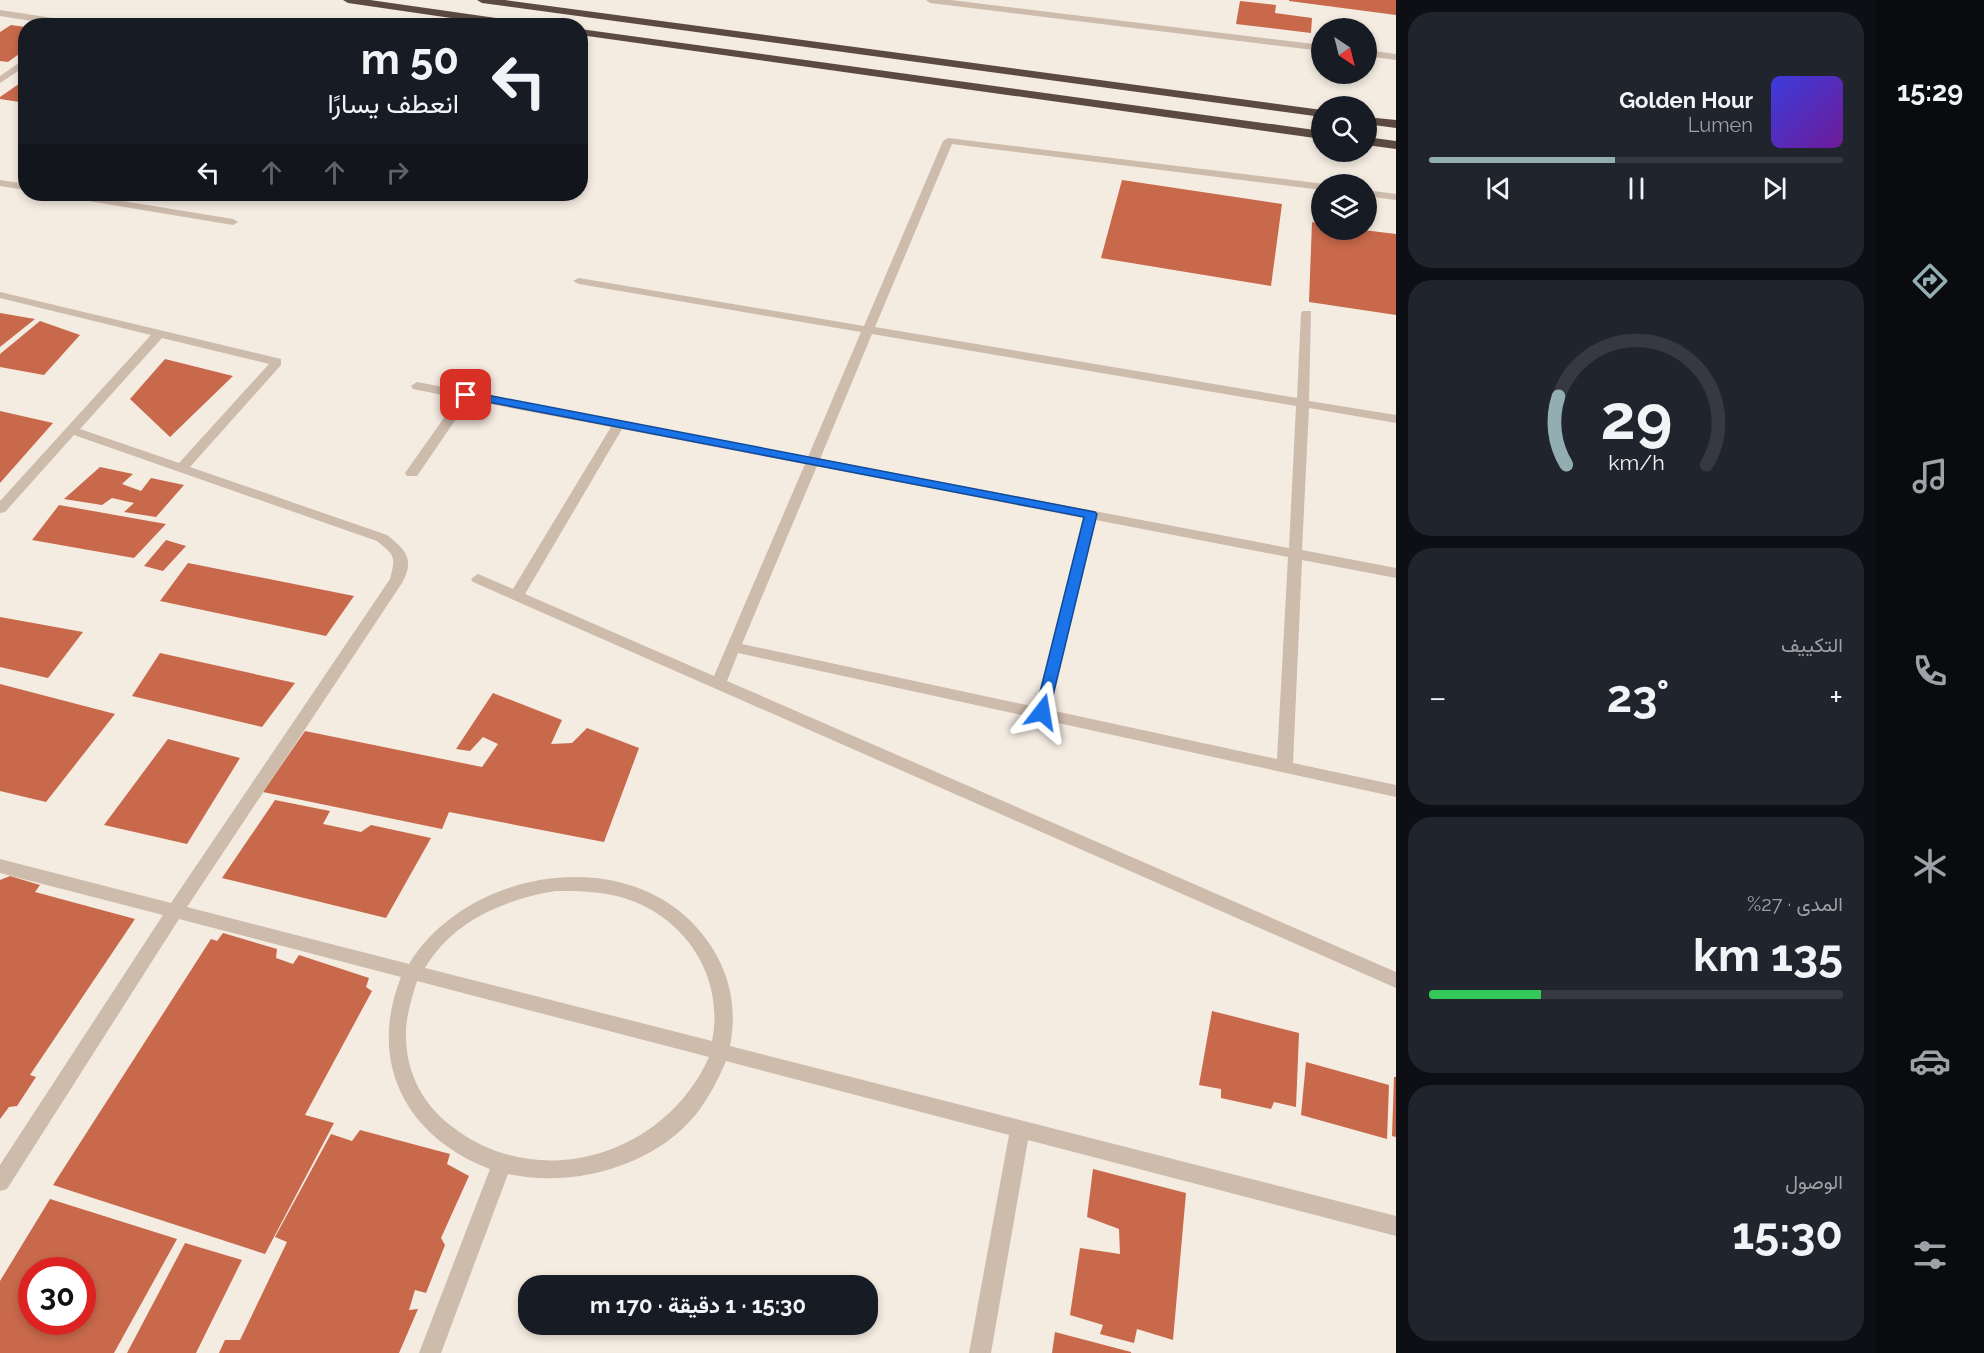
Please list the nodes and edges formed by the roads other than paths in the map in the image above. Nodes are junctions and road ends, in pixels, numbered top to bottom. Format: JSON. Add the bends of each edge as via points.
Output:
{"nodes":[{"id":1,"x":348,"y":0,"type":"edge"},
{"id":2,"x":482,"y":0,"type":"edge"},
{"id":3,"x":930,"y":0,"type":"edge"},
{"id":4,"x":0,"y":13,"type":"edge"},
{"id":5,"x":31,"y":18,"type":"edge"},
{"id":6,"x":475,"y":18,"type":"edge"},
{"id":7,"x":588,"y":33,"type":"edge"},
{"id":8,"x":1311,"y":47,"type":"edge"},
{"id":9,"x":1377,"y":54,"type":"edge"},
{"id":10,"x":1396,"y":57,"type":"edge"},
{"id":11,"x":18,"y":67,"type":"edge"},
{"id":12,"x":0,"y":80,"type":"edge"},
{"id":13,"x":1311,"y":113,"type":"edge"},
{"id":14,"x":1377,"y":121,"type":"edge"},
{"id":15,"x":1396,"y":124,"type":"edge"},
{"id":16,"x":1311,"y":133,"type":"edge"},
{"id":17,"x":1377,"y":142,"type":"edge"},
{"id":18,"x":1396,"y":145,"type":"edge"},
{"id":19,"x":0,"y":183,"type":"edge"},
{"id":20,"x":18,"y":186,"type":"edge"},
{"id":21,"x":1311,"y":186,"type":"edge"},
{"id":22,"x":1377,"y":194,"type":"edge"},
{"id":23,"x":1396,"y":197,"type":"edge"},
{"id":24,"x":106,"y":201,"type":"edge"},
{"id":25,"x":232,"y":222,"type":"dead end"},
{"id":26,"x":579,"y":281,"type":"dead end"},
{"id":27,"x":0,"y":295,"type":"edge"},
{"id":28,"x":1306,"y":313,"type":"dead end"},
{"id":29,"x":867,"y":330,"type":"junction"},
{"id":30,"x":158,"y":335,"type":"junction"},
{"id":31,"x":417,"y":386,"type":"dead end"},
{"id":32,"x":466,"y":395,"type":"junction"},
{"id":33,"x":1302,"y":403,"type":"junction"},
{"id":34,"x":1396,"y":419,"type":"edge"},
{"id":35,"x":619,"y":424,"type":"junction"},
{"id":36,"x":72,"y":430,"type":"junction"},
{"id":37,"x":812,"y":461,"type":"junction"},
{"id":38,"x":182,"y":468,"type":"junction"},
{"id":39,"x":412,"y":473,"type":"dead end"},
{"id":40,"x":0,"y":509,"type":"edge"},
{"id":41,"x":1091,"y":514,"type":"junction"},
{"id":42,"x":1295,"y":554,"type":"junction"},
{"id":43,"x":1396,"y":573,"type":"edge"},
{"id":44,"x":478,"y":579,"type":"dead end"},
{"id":45,"x":516,"y":596,"type":"junction"},
{"id":46,"x":734,"y":646,"type":"junction"},
{"id":47,"x":718,"y":684,"type":"junction"},
{"id":48,"x":1042,"y":712,"type":"junction"},
{"id":49,"x":1285,"y":766,"type":"junction"},
{"id":50,"x":1396,"y":791,"type":"edge"},
{"id":51,"x":0,"y":866,"type":"edge"},
{"id":52,"x":175,"y":910,"type":"junction"},
{"id":53,"x":412,"y":972,"type":"junction"},
{"id":54,"x":1396,"y":980,"type":"edge"},
{"id":55,"x":722,"y":1050,"type":"junction"},
{"id":56,"x":1020,"y":1129,"type":"junction"},
{"id":57,"x":502,"y":1164,"type":"junction"},
{"id":58,"x":0,"y":1182,"type":"edge"},
{"id":59,"x":1396,"y":1226,"type":"edge"},
{"id":60,"x":430,"y":1353,"type":"edge"},
{"id":61,"x":980,"y":1353,"type":"edge"}],
"edges":[{"from":1,"to":6,"type":"highway"},
{"from":2,"to":13,"type":"highway"},
{"from":3,"to":8,"type":"street"},
{"from":4,"to":5,"type":"street"},
{"from":7,"to":16,"type":"highway"},
{"from":9,"to":10,"type":"street"},
{"from":11,"to":12,"type":"street"},
{"from":14,"to":15,"type":"highway"},
{"from":17,"to":18,"type":"highway"},
{"from":19,"to":20,"type":"street"},
{"from":21,"to":29,"type":"street","via":[[948,141]]},
{"from":22,"to":23,"type":"street"},
{"from":24,"to":25,"type":"street"},
{"from":26,"to":29,"type":"street"},
{"from":27,"to":30,"type":"street"},
{"from":28,"to":33,"type":"street"},
{"from":29,"to":33,"type":"street"},
{"from":29,"to":37,"type":"street"},
{"from":30,"to":36,"type":"street"},
{"from":30,"to":38,"type":"street","via":[[277,362]]},
{"from":31,"to":32,"type":"street"},
{"from":32,"to":35,"type":"street"},
{"from":32,"to":39,"type":"street"},
{"from":33,"to":34,"type":"street"},
{"from":33,"to":42,"type":"street"},
{"from":35,"to":37,"type":"street"},
{"from":35,"to":45,"type":"street"},
{"from":36,"to":38,"type":"street"},
{"from":36,"to":40,"type":"street"},
{"from":37,"to":41,"type":"street"},
{"from":37,"to":46,"type":"street"},
{"from":38,"to":52,"type":"street","via":[[382,538],[399,552],[402,561],[397,580]]},
{"from":41,"to":42,"type":"street"},
{"from":41,"to":48,"type":"street"},
{"from":42,"to":43,"type":"street"},
{"from":42,"to":49,"type":"street"},
{"from":44,"to":45,"type":"street"},
{"from":45,"to":47,"type":"street"},
{"from":46,"to":47,"type":"street"},
{"from":46,"to":48,"type":"street"},
{"from":47,"to":54,"type":"street"},
{"from":48,"to":49,"type":"street"},
{"from":49,"to":50,"type":"street"},
{"from":51,"to":52,"type":"street"},
{"from":52,"to":53,"type":"street"},
{"from":52,"to":58,"type":"street"},
{"from":53,"to":55,"type":"street"},
{"from":53,"to":55,"type":"street","via":[[448,928],[498,897],[555,884],[614,888],[665,909],[704,947],[717,970],[724,996]]},
{"from":53,"to":57,"type":"street","via":[[401,999],[396,1029],[397,1057],[406,1085],[421,1112],[443,1134]]},
{"from":55,"to":56,"type":"street"},
{"from":55,"to":57,"type":"street","via":[[710,1079],[692,1105],[669,1129],[640,1148],[572,1169]]},
{"from":56,"to":59,"type":"street"},
{"from":56,"to":61,"type":"street"},
{"from":57,"to":60,"type":"street"}]}
